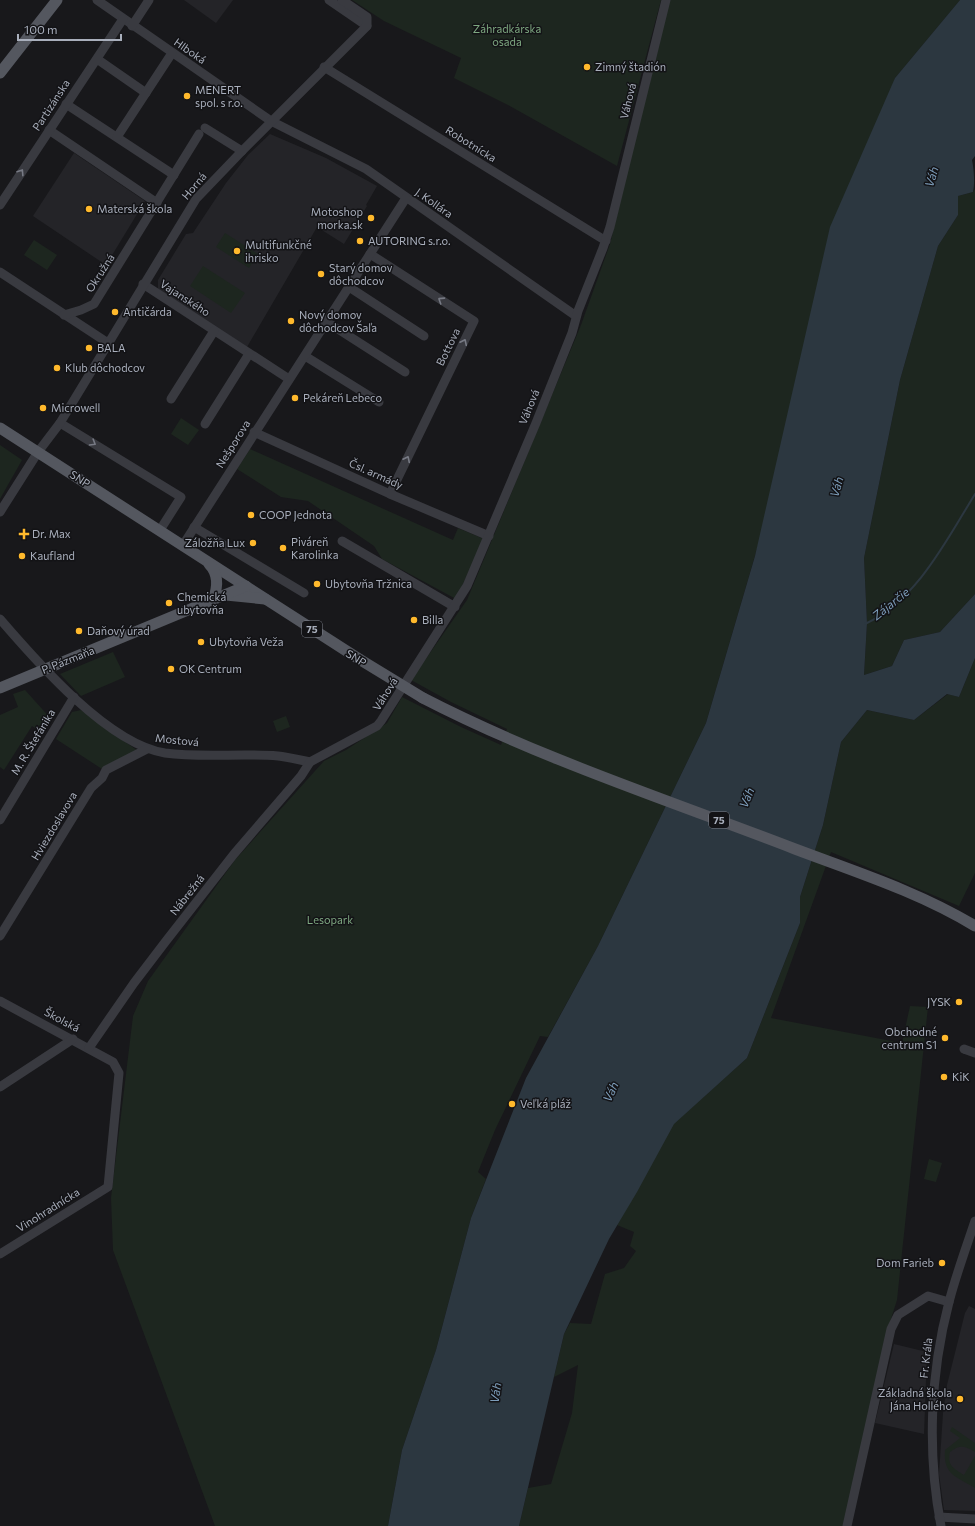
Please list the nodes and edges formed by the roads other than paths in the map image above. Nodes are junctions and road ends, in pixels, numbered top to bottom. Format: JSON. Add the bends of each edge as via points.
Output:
{"nodes":[{"id":1,"x":57,"y":0,"type":"edge"},
{"id":2,"x":97,"y":0,"type":"edge"},
{"id":3,"x":149,"y":0,"type":"edge"},
{"id":4,"x":329,"y":0,"type":"edge"},
{"id":5,"x":342,"y":0,"type":"edge"},
{"id":6,"x":666,"y":0,"type":"edge"},
{"id":7,"x":123,"y":19,"type":"junction"},
{"id":8,"x":132,"y":26,"type":"junction"},
{"id":9,"x":367,"y":26,"type":"junction"},
{"id":10,"x":172,"y":54,"type":"junction"},
{"id":11,"x":97,"y":58,"type":"junction"},
{"id":12,"x":324,"y":67,"type":"junction"},
{"id":13,"x":0,"y":73,"type":"edge"},
{"id":14,"x":146,"y":93,"type":"junction"},
{"id":15,"x":66,"y":104,"type":"junction"},
{"id":16,"x":271,"y":121,"type":"junction"},
{"id":17,"x":49,"y":130,"type":"junction"},
{"id":18,"x":117,"y":137,"type":"junction"},
{"id":19,"x":242,"y":151,"type":"junction"},
{"id":20,"x":174,"y":175,"type":"junction"},
{"id":21,"x":406,"y":198,"type":"junction"},
{"id":22,"x":157,"y":203,"type":"junction"},
{"id":23,"x":0,"y":205,"type":"edge"},
{"id":24,"x":606,"y":241,"type":"junction"},
{"id":25,"x":370,"y":254,"type":"junction"},
{"id":26,"x":0,"y":272,"type":"edge"},
{"id":27,"x":143,"y":284,"type":"junction"},
{"id":28,"x":349,"y":287,"type":"junction"},
{"id":29,"x":64,"y":314,"type":"junction"},
{"id":30,"x":576,"y":316,"type":"junction"},
{"id":31,"x":326,"y":322,"type":"junction"},
{"id":32,"x":214,"y":331,"type":"junction"},
{"id":33,"x":424,"y":336,"type":"dead end"},
{"id":34,"x":108,"y":343,"type":"junction"},
{"id":35,"x":249,"y":354,"type":"junction"},
{"id":36,"x":305,"y":356,"type":"junction"},
{"id":37,"x":405,"y":372,"type":"dead end"},
{"id":38,"x":289,"y":379,"type":"junction"},
{"id":39,"x":171,"y":398,"type":"dead end"},
{"id":40,"x":379,"y":402,"type":"dead end"},
{"id":41,"x":60,"y":423,"type":"junction"},
{"id":42,"x":205,"y":424,"type":"dead end"},
{"id":43,"x":0,"y":428,"type":"edge"},
{"id":44,"x":254,"y":432,"type":"junction"},
{"id":45,"x":38,"y":452,"type":"junction"},
{"id":46,"x":50,"y":459,"type":"junction"},
{"id":47,"x":32,"y":463,"type":"junction"},
{"id":48,"x":390,"y":494,"type":"junction"},
{"id":49,"x":0,"y":512,"type":"edge"},
{"id":50,"x":194,"y":527,"type":"junction"},
{"id":51,"x":160,"y":530,"type":"junction"},
{"id":52,"x":489,"y":536,"type":"junction"},
{"id":53,"x":342,"y":541,"type":"dead end"},
{"id":54,"x":183,"y":545,"type":"junction"},
{"id":55,"x":204,"y":558,"type":"junction"},
{"id":56,"x":246,"y":586,"type":"junction"},
{"id":57,"x":304,"y":593,"type":"dead end"},
{"id":58,"x":224,"y":595,"type":"junction"},
{"id":59,"x":266,"y":599,"type":"junction"},
{"id":60,"x":213,"y":600,"type":"junction"},
{"id":61,"x":455,"y":607,"type":"junction"},
{"id":62,"x":0,"y":619,"type":"edge"},
{"id":63,"x":45,"y":669,"type":"junction"},
{"id":64,"x":0,"y":688,"type":"edge"},
{"id":65,"x":74,"y":697,"type":"junction"},
{"id":66,"x":147,"y":749,"type":"junction"},
{"id":67,"x":310,"y":762,"type":"junction"},
{"id":68,"x":0,"y":820,"type":"edge"},
{"id":69,"x":975,"y":926,"type":"edge"},
{"id":70,"x":0,"y":936,"type":"edge"},
{"id":71,"x":0,"y":1001,"type":"edge"},
{"id":72,"x":73,"y":1039,"type":"junction"},
{"id":73,"x":89,"y":1048,"type":"junction"},
{"id":74,"x":964,"y":1049,"type":"dead end"},
{"id":75,"x":975,"y":1053,"type":"edge"},
{"id":76,"x":0,"y":1087,"type":"edge"},
{"id":77,"x":108,"y":1187,"type":"joint"},
{"id":78,"x":975,"y":1221,"type":"edge"},
{"id":79,"x":0,"y":1254,"type":"edge"},
{"id":80,"x":949,"y":1302,"type":"junction"},
{"id":81,"x":975,"y":1519,"type":"edge"},
{"id":82,"x":940,"y":1522,"type":"edge"},
{"id":83,"x":847,"y":1526,"type":"edge"}],
"edges":[{"from":1,"to":13,"type":"main road"},
{"from":2,"to":7,"type":"street","name":"Hlboká"},
{"from":3,"to":8,"type":"street"},
{"from":4,"to":9,"type":"street"},
{"from":5,"to":9,"type":"street","via":[[367,17]]},
{"from":6,"to":24,"type":"street","name":"Váhová"},
{"from":7,"to":8,"type":"street","name":"Hlboká"},
{"from":7,"to":11,"type":"street","name":"Partizánska"},
{"from":8,"to":10,"type":"street","name":"Hlboká"},
{"from":9,"to":12,"type":"street","name":"Horná"},
{"from":10,"to":14,"type":"street"},
{"from":10,"to":16,"type":"street","name":"Hlboká"},
{"from":11,"to":14,"type":"street"},
{"from":11,"to":15,"type":"street","name":"Partizánska"},
{"from":12,"to":16,"type":"street","name":"Horná"},
{"from":12,"to":24,"type":"street","name":"Robotnícka"},
{"from":14,"to":18,"type":"street"},
{"from":15,"to":17,"type":"street","name":"Partizánska"},
{"from":15,"to":18,"type":"street"},
{"from":16,"to":19,"type":"street","name":"Horná"},
{"from":16,"to":21,"type":"street","name":"J. Kollára","via":[[366,169]]},
{"from":17,"to":22,"type":"street"},
{"from":23,"to":17,"type":"street","name":"Partizánska","one_way":true},
{"from":18,"to":20,"type":"street"},
{"from":19,"to":20,"type":"street","name":"Okružná","via":[[202,131]]},
{"from":19,"to":27,"type":"street","name":"Horná","via":[[196,200]]},
{"from":20,"to":22,"type":"street","name":"Okružná"},
{"from":21,"to":25,"type":"street","name":"Nešporova"},
{"from":21,"to":30,"type":"street","name":"J. Kollára"},
{"from":22,"to":29,"type":"street","name":"Okružná","via":[[94,304]]},
{"from":24,"to":30,"type":"street","name":"Váhová"},
{"from":25,"to":28,"type":"street","name":"Nešporova"},
{"from":48,"to":25,"type":"street","name":"Bottova","one_way":true,"via":[[474,321]]},
{"from":26,"to":29,"type":"street"},
{"from":27,"to":32,"type":"street","name":"Vajanského"},
{"from":27,"to":34,"type":"street","name":"Horná"},
{"from":28,"to":31,"type":"street","name":"Nešporova"},
{"from":28,"to":33,"type":"street"},
{"from":29,"to":34,"type":"street"},
{"from":30,"to":52,"type":"street","name":"Váhová","via":[[572,333]]},
{"from":31,"to":36,"type":"street","name":"Nešporova"},
{"from":31,"to":37,"type":"street"},
{"from":32,"to":35,"type":"street","name":"Vajanského"},
{"from":32,"to":39,"type":"street","name":"Vajanského"},
{"from":34,"to":41,"type":"street","name":"Horná"},
{"from":35,"to":38,"type":"street","name":"Vajanského"},
{"from":35,"to":42,"type":"street"},
{"from":36,"to":38,"type":"street","name":"Nešporova"},
{"from":36,"to":40,"type":"street"},
{"from":38,"to":44,"type":"street","name":"Nešporova"},
{"from":41,"to":45,"type":"street","name":"Horná"},
{"from":41,"to":51,"type":"street","one_way":true,"via":[[181,497]]},
{"from":43,"to":45,"type":"main road","name":"SNP","number":"75"},
{"from":44,"to":48,"type":"street","name":"Čsl. armády"},
{"from":44,"to":50,"type":"street","name":"Nešporova"},
{"from":45,"to":46,"type":"main road","name":"SNP","number":"75"},
{"from":45,"to":47,"type":"street","name":"Horná"},
{"from":46,"to":47,"type":"street"},
{"from":46,"to":51,"type":"main road","name":"SNP","number":"75"},
{"from":47,"to":49,"type":"street","name":"Horná"},
{"from":48,"to":52,"type":"street","name":"Čsl. armády"},
{"from":50,"to":54,"type":"street","name":"Nešporova"},
{"from":50,"to":57,"type":"street"},
{"from":51,"to":54,"type":"main road","name":"SNP","number":"75"},
{"from":52,"to":61,"type":"street","name":"Váhová"},
{"from":53,"to":61,"type":"street"},
{"from":54,"to":55,"type":"main road","name":"SNP","number":"75"},
{"from":55,"to":56,"type":"main road","name":"SNP","number":"75"},
{"from":55,"to":60,"type":"main road","via":[[212,567],[218,584]]},
{"from":56,"to":58,"type":"main road","name":"P. Pázmaňa"},
{"from":56,"to":59,"type":"main road","name":"SNP","number":"75"},
{"from":58,"to":59,"type":"main road"},
{"from":58,"to":60,"type":"main road","name":"P. Pázmaňa"},
{"from":59,"to":69,"type":"main road","name":"SNP","number":"75","bridge":true,"via":[[423,698],[463,717],[566,761],[872,878]]},
{"from":60,"to":63,"type":"main road","name":"P. Pázmaňa"},
{"from":61,"to":67,"type":"street","name":"Váhová","via":[[382,721]]},
{"from":62,"to":63,"type":"street","name":"Mostová"},
{"from":63,"to":64,"type":"main road","name":"P. Pázmaňa"},
{"from":63,"to":65,"type":"street","name":"Mostová"},
{"from":65,"to":66,"type":"street","name":"Mostová","via":[[116,732]]},
{"from":65,"to":68,"type":"street","name":"M. R. Štefánika"},
{"from":66,"to":67,"type":"street","name":"Mostová","via":[[184,755],[278,756]]},
{"from":66,"to":70,"type":"street","name":"Hviezdoslavova","via":[[106,770],[102,778],[91,788]]},
{"from":67,"to":73,"type":"street","name":"Nábrežná","via":[[166,940]]},
{"from":71,"to":72,"type":"street","name":"Školská"},
{"from":72,"to":73,"type":"street","name":"Školská"},
{"from":72,"to":76,"type":"street"},
{"from":73,"to":77,"type":"street","name":"Školská","via":[[113,1062],[119,1073]]},
{"from":74,"to":75,"type":"street"},
{"from":77,"to":79,"type":"street","name":"Vinohradnícka"},
{"from":78,"to":80,"type":"street","name":"Fr. Kráľa"},
{"from":80,"to":82,"type":"street","name":"Fr. Kráľa","via":[[938,1352],[934,1395],[932,1457]]},
{"from":80,"to":83,"type":"street","via":[[928,1296],[898,1315],[891,1329]]},
{"from":81,"to":82,"type":"street"}]}
